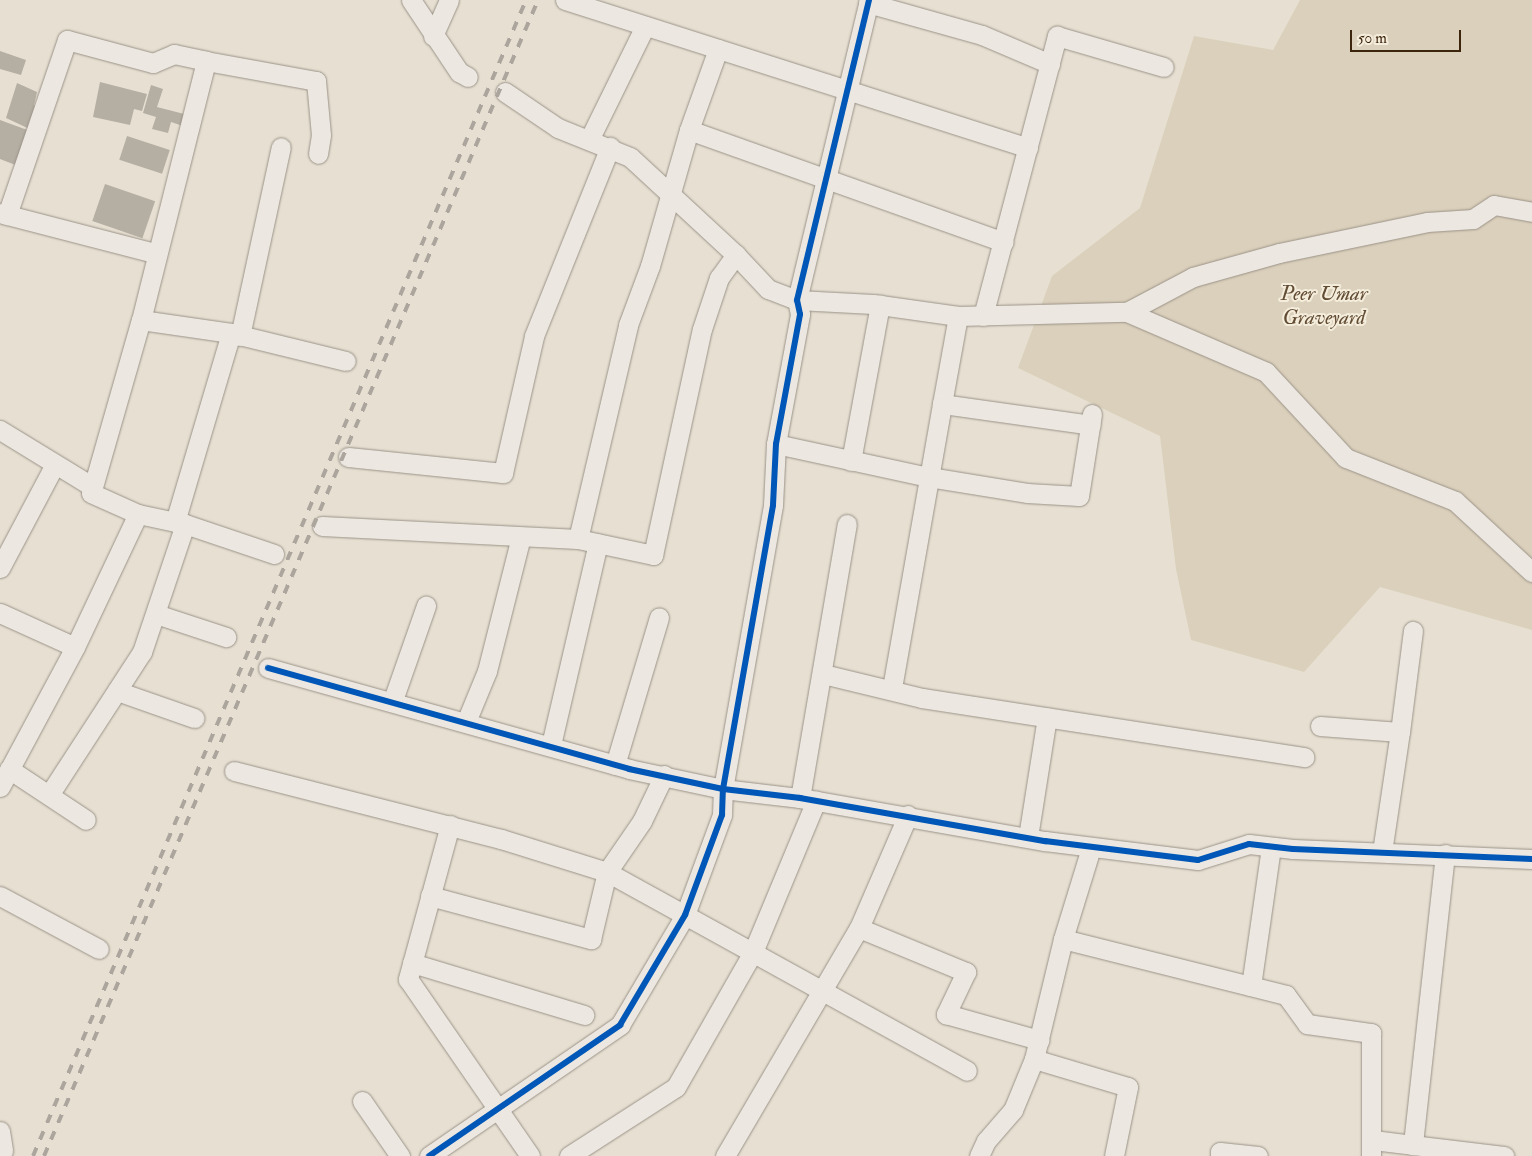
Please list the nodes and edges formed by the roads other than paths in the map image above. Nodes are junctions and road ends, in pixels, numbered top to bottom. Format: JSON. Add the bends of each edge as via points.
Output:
{"nodes":[{"id":1,"x":411,"y":0,"type":"edge"},
{"id":2,"x":449,"y":0,"type":"edge"},
{"id":3,"x":564,"y":0,"type":"edge"},
{"id":4,"x":869,"y":2,"type":"edge"},
{"id":5,"x":645,"y":26,"type":"junction"},
{"id":6,"x":433,"y":36,"type":"junction"},
{"id":7,"x":718,"y":49,"type":"junction"},
{"id":8,"x":206,"y":61,"type":"junction"},
{"id":9,"x":1050,"y":64,"type":"junction"},
{"id":10,"x":1164,"y":67,"type":"dead end"},
{"id":11,"x":468,"y":77,"type":"dead end"},
{"id":12,"x":848,"y":90,"type":"junction"},
{"id":13,"x":505,"y":92,"type":"dead end"},
{"id":14,"x":688,"y":130,"type":"junction"},
{"id":15,"x":589,"y":140,"type":"junction"},
{"id":16,"x":281,"y":147,"type":"dead end"},
{"id":17,"x":610,"y":148,"type":"junction"},
{"id":18,"x":1028,"y":148,"type":"junction"},
{"id":19,"x":318,"y":154,"type":"dead end"},
{"id":20,"x":826,"y":179,"type":"junction"},
{"id":21,"x":672,"y":192,"type":"junction"},
{"id":22,"x":1532,"y":212,"type":"edge"},
{"id":23,"x":4,"y":214,"type":"edge"},
{"id":24,"x":1004,"y":242,"type":"junction"},
{"id":25,"x":156,"y":254,"type":"junction"},
{"id":26,"x":736,"y":255,"type":"junction"},
{"id":27,"x":797,"y":300,"type":"junction"},
{"id":28,"x":880,"y":305,"type":"junction"},
{"id":29,"x":1127,"y":312,"type":"junction"},
{"id":30,"x":958,"y":316,"type":"junction"},
{"id":31,"x":984,"y":316,"type":"junction"},
{"id":32,"x":141,"y":320,"type":"junction"},
{"id":33,"x":236,"y":334,"type":"junction"},
{"id":34,"x":346,"y":361,"type":"dead end"},
{"id":35,"x":942,"y":404,"type":"junction"},
{"id":36,"x":0,"y":430,"type":"edge"},
{"id":37,"x":776,"y":444,"type":"junction"},
{"id":38,"x":348,"y":457,"type":"dead end"},
{"id":39,"x":851,"y":461,"type":"junction"},
{"id":40,"x":54,"y":466,"type":"junction"},
{"id":41,"x":929,"y":477,"type":"junction"},
{"id":42,"x":93,"y":487,"type":"junction"},
{"id":43,"x":138,"y":514,"type":"junction"},
{"id":44,"x":180,"y":523,"type":"junction"},
{"id":45,"x":847,"y":524,"type":"dead end"},
{"id":46,"x":322,"y":526,"type":"dead end"},
{"id":47,"x":521,"y":537,"type":"junction"},
{"id":48,"x":578,"y":539,"type":"junction"},
{"id":49,"x":598,"y":543,"type":"junction"},
{"id":50,"x":274,"y":554,"type":"dead end"},
{"id":51,"x":0,"y":568,"type":"edge"},
{"id":52,"x":1532,"y":572,"type":"edge"},
{"id":53,"x":426,"y":606,"type":"dead end"},
{"id":54,"x":0,"y":613,"type":"edge"},
{"id":55,"x":156,"y":614,"type":"junction"},
{"id":56,"x":659,"y":617,"type":"dead end"},
{"id":57,"x":1413,"y":631,"type":"dead end"},
{"id":58,"x":226,"y":637,"type":"dead end"},
{"id":59,"x":75,"y":647,"type":"junction"},
{"id":60,"x":268,"y":668,"type":"dead end"},
{"id":61,"x":823,"y":674,"type":"junction"},
{"id":62,"x":892,"y":688,"type":"junction"},
{"id":63,"x":117,"y":691,"type":"junction"},
{"id":64,"x":393,"y":700,"type":"junction"},
{"id":65,"x":1047,"y":717,"type":"junction"},
{"id":66,"x":194,"y":718,"type":"dead end"},
{"id":67,"x":466,"y":722,"type":"junction"},
{"id":68,"x":1320,"y":726,"type":"dead end"},
{"id":69,"x":1400,"y":732,"type":"junction"},
{"id":70,"x":551,"y":745,"type":"junction"},
{"id":71,"x":1304,"y":757,"type":"dead end"},
{"id":72,"x":7,"y":763,"type":"edge"},
{"id":73,"x":615,"y":765,"type":"junction"},
{"id":74,"x":234,"y":771,"type":"dead end"},
{"id":75,"x":664,"y":775,"type":"junction"},
{"id":76,"x":0,"y":787,"type":"edge"},
{"id":77,"x":723,"y":789,"type":"junction"},
{"id":78,"x":49,"y":795,"type":"junction"},
{"id":79,"x":808,"y":799,"type":"junction"},
{"id":80,"x":908,"y":815,"type":"junction"},
{"id":81,"x":86,"y":820,"type":"dead end"},
{"id":82,"x":450,"y":825,"type":"junction"},
{"id":83,"x":1028,"y":837,"type":"junction"},
{"id":84,"x":1271,"y":847,"type":"junction"},
{"id":85,"x":1091,"y":848,"type":"junction"},
{"id":86,"x":1382,"y":852,"type":"junction"},
{"id":87,"x":1445,"y":854,"type":"junction"},
{"id":88,"x":1532,"y":859,"type":"edge"},
{"id":89,"x":607,"y":872,"type":"junction"},
{"id":90,"x":0,"y":896,"type":"edge"},
{"id":91,"x":430,"y":896,"type":"junction"},
{"id":92,"x":685,"y":915,"type":"junction"},
{"id":93,"x":859,"y":928,"type":"junction"},
{"id":94,"x":1063,"y":939,"type":"junction"},
{"id":95,"x":100,"y":950,"type":"dead end"},
{"id":96,"x":753,"y":952,"type":"junction"},
{"id":97,"x":412,"y":963,"type":"junction"},
{"id":98,"x":1251,"y":986,"type":"junction"},
{"id":99,"x":824,"y":993,"type":"junction"},
{"id":100,"x":584,"y":1015,"type":"dead end"},
{"id":101,"x":1039,"y":1040,"type":"junction"},
{"id":102,"x":1034,"y":1059,"type":"junction"},
{"id":103,"x":967,"y":1070,"type":"dead end"},
{"id":104,"x":362,"y":1101,"type":"dead end"},
{"id":105,"x":500,"y":1109,"type":"junction"},
{"id":106,"x":0,"y":1132,"type":"edge"},
{"id":107,"x":1414,"y":1145,"type":"junction"},
{"id":108,"x":1372,"y":1148,"type":"edge"},
{"id":109,"x":3,"y":1150,"type":"dead end"},
{"id":110,"x":400,"y":1156,"type":"edge"},
{"id":111,"x":429,"y":1156,"type":"edge"},
{"id":112,"x":530,"y":1156,"type":"edge"},
{"id":113,"x":569,"y":1156,"type":"edge"},
{"id":114,"x":725,"y":1156,"type":"edge"},
{"id":115,"x":979,"y":1156,"type":"edge"},
{"id":116,"x":1114,"y":1156,"type":"edge"},
{"id":117,"x":1220,"y":1156,"type":"edge"},
{"id":118,"x":1258,"y":1156,"type":"edge"},
{"id":119,"x":1504,"y":1156,"type":"edge"}],
"edges":[{"from":1,"to":6,"type":"street"},
{"from":2,"to":6,"type":"street"},
{"from":3,"to":5,"type":"street"},
{"from":4,"to":9,"type":"street","via":[[982,35]]},
{"from":4,"to":12,"type":"street"},
{"from":5,"to":7,"type":"street"},
{"from":5,"to":15,"type":"street"},
{"from":6,"to":11,"type":"street","via":[[459,72]]},
{"from":7,"to":12,"type":"street"},
{"from":7,"to":14,"type":"street"},
{"from":8,"to":19,"type":"street","via":[[316,81],[321,135]]},
{"from":8,"to":23,"type":"street","via":[[174,54],[154,63],[67,40]]},
{"from":8,"to":25,"type":"street"},
{"from":9,"to":10,"type":"street","via":[[1057,36]]},
{"from":9,"to":18,"type":"street"},
{"from":12,"to":18,"type":"street"},
{"from":12,"to":20,"type":"street"},
{"from":13,"to":15,"type":"street","via":[[558,128]]},
{"from":14,"to":20,"type":"street"},
{"from":14,"to":21,"type":"street"},
{"from":15,"to":17,"type":"street"},
{"from":16,"to":33,"type":"street"},
{"from":17,"to":21,"type":"street","via":[[630,158]]},
{"from":17,"to":38,"type":"street","via":[[534,336],[503,472]]},
{"from":18,"to":24,"type":"street"},
{"from":20,"to":24,"type":"street"},
{"from":20,"to":27,"type":"street"},
{"from":21,"to":26,"type":"street"},
{"from":21,"to":48,"type":"street","via":[[628,325]]},
{"from":22,"to":29,"type":"street","via":[[1494,205],[1473,219],[1428,222],[1279,253],[1193,277]]},
{"from":23,"to":25,"type":"street"},
{"from":24,"to":31,"type":"street"},
{"from":25,"to":32,"type":"street"},
{"from":26,"to":27,"type":"street","via":[[768,290]]},
{"from":26,"to":49,"type":"street","via":[[719,278],[702,329],[653,555]]},
{"from":27,"to":28,"type":"street"},
{"from":27,"to":37,"type":"street","via":[[800,314]]},
{"from":28,"to":30,"type":"street"},
{"from":28,"to":39,"type":"street"},
{"from":29,"to":31,"type":"street"},
{"from":29,"to":52,"type":"street","via":[[1266,372],[1346,458],[1455,500]]},
{"from":30,"to":31,"type":"street"},
{"from":30,"to":35,"type":"street"},
{"from":32,"to":33,"type":"street"},
{"from":32,"to":42,"type":"street"},
{"from":33,"to":34,"type":"street"},
{"from":33,"to":44,"type":"street"},
{"from":35,"to":41,"type":"street"},
{"from":35,"to":41,"type":"street","via":[[1091,419],[1079,496],[1027,493]]},
{"from":36,"to":40,"type":"street"},
{"from":37,"to":39,"type":"street"},
{"from":37,"to":77,"type":"street","via":[[773,505]]},
{"from":39,"to":41,"type":"street"},
{"from":40,"to":42,"type":"street"},
{"from":40,"to":51,"type":"street"},
{"from":41,"to":62,"type":"street"},
{"from":42,"to":43,"type":"street","via":[[91,493]]},
{"from":43,"to":44,"type":"street"},
{"from":43,"to":59,"type":"street"},
{"from":44,"to":50,"type":"street"},
{"from":44,"to":55,"type":"street"},
{"from":45,"to":61,"type":"street"},
{"from":46,"to":47,"type":"street"},
{"from":47,"to":48,"type":"street"},
{"from":47,"to":67,"type":"street","via":[[487,671]]},
{"from":48,"to":49,"type":"street"},
{"from":49,"to":70,"type":"street"},
{"from":53,"to":64,"type":"street"},
{"from":54,"to":59,"type":"street"},
{"from":55,"to":58,"type":"street"},
{"from":55,"to":63,"type":"street","via":[[142,652]]},
{"from":56,"to":73,"type":"street"},
{"from":57,"to":69,"type":"street"},
{"from":59,"to":72,"type":"street"},
{"from":60,"to":64,"type":"street"},
{"from":61,"to":62,"type":"street"},
{"from":61,"to":79,"type":"street"},
{"from":62,"to":65,"type":"street","via":[[922,698]]},
{"from":63,"to":66,"type":"street"},
{"from":63,"to":78,"type":"street"},
{"from":64,"to":67,"type":"street"},
{"from":65,"to":71,"type":"street"},
{"from":65,"to":83,"type":"street"},
{"from":67,"to":70,"type":"street"},
{"from":68,"to":69,"type":"street"},
{"from":69,"to":86,"type":"street"},
{"from":70,"to":73,"type":"street"},
{"from":72,"to":76,"type":"street"},
{"from":72,"to":78,"type":"street"},
{"from":73,"to":75,"type":"street"},
{"from":74,"to":82,"type":"street"},
{"from":75,"to":77,"type":"street"},
{"from":75,"to":89,"type":"street","via":[[642,821]]},
{"from":77,"to":79,"type":"street"},
{"from":77,"to":92,"type":"street","via":[[722,815]]},
{"from":78,"to":81,"type":"street"},
{"from":79,"to":80,"type":"street"},
{"from":79,"to":96,"type":"street"},
{"from":80,"to":83,"type":"street"},
{"from":80,"to":93,"type":"street"},
{"from":82,"to":89,"type":"street"},
{"from":82,"to":91,"type":"street"},
{"from":83,"to":85,"type":"street"},
{"from":84,"to":85,"type":"street","via":[[1249,844],[1198,860]]},
{"from":84,"to":86,"type":"street"},
{"from":84,"to":98,"type":"street"},
{"from":85,"to":94,"type":"street"},
{"from":86,"to":87,"type":"street"},
{"from":87,"to":88,"type":"street"},
{"from":87,"to":107,"type":"street"},
{"from":89,"to":91,"type":"street","via":[[591,939]]},
{"from":89,"to":92,"type":"street"},
{"from":90,"to":95,"type":"street"},
{"from":91,"to":97,"type":"street"},
{"from":92,"to":96,"type":"street"},
{"from":92,"to":105,"type":"street","via":[[620,1025]]},
{"from":93,"to":99,"type":"street"},
{"from":93,"to":101,"type":"street","via":[[966,972],[946,1014]]},
{"from":94,"to":98,"type":"street"},
{"from":94,"to":101,"type":"street"},
{"from":96,"to":99,"type":"street"},
{"from":96,"to":113,"type":"street","via":[[676,1087]]},
{"from":97,"to":100,"type":"street"},
{"from":97,"to":105,"type":"street","via":[[408,979],[411,988]]},
{"from":98,"to":108,"type":"street","via":[[1286,995],[1307,1024],[1371,1033]]},
{"from":99,"to":103,"type":"street"},
{"from":99,"to":114,"type":"street"},
{"from":101,"to":102,"type":"street"},
{"from":102,"to":115,"type":"street","via":[[1013,1110],[986,1141]]},
{"from":102,"to":116,"type":"street","via":[[1128,1088]]},
{"from":104,"to":110,"type":"street"},
{"from":105,"to":111,"type":"street"},
{"from":105,"to":112,"type":"street"},
{"from":106,"to":109,"type":"street"},
{"from":107,"to":108,"type":"street"},
{"from":107,"to":119,"type":"street"},
{"from":117,"to":118,"type":"street","via":[[1220,1152]]}]}
